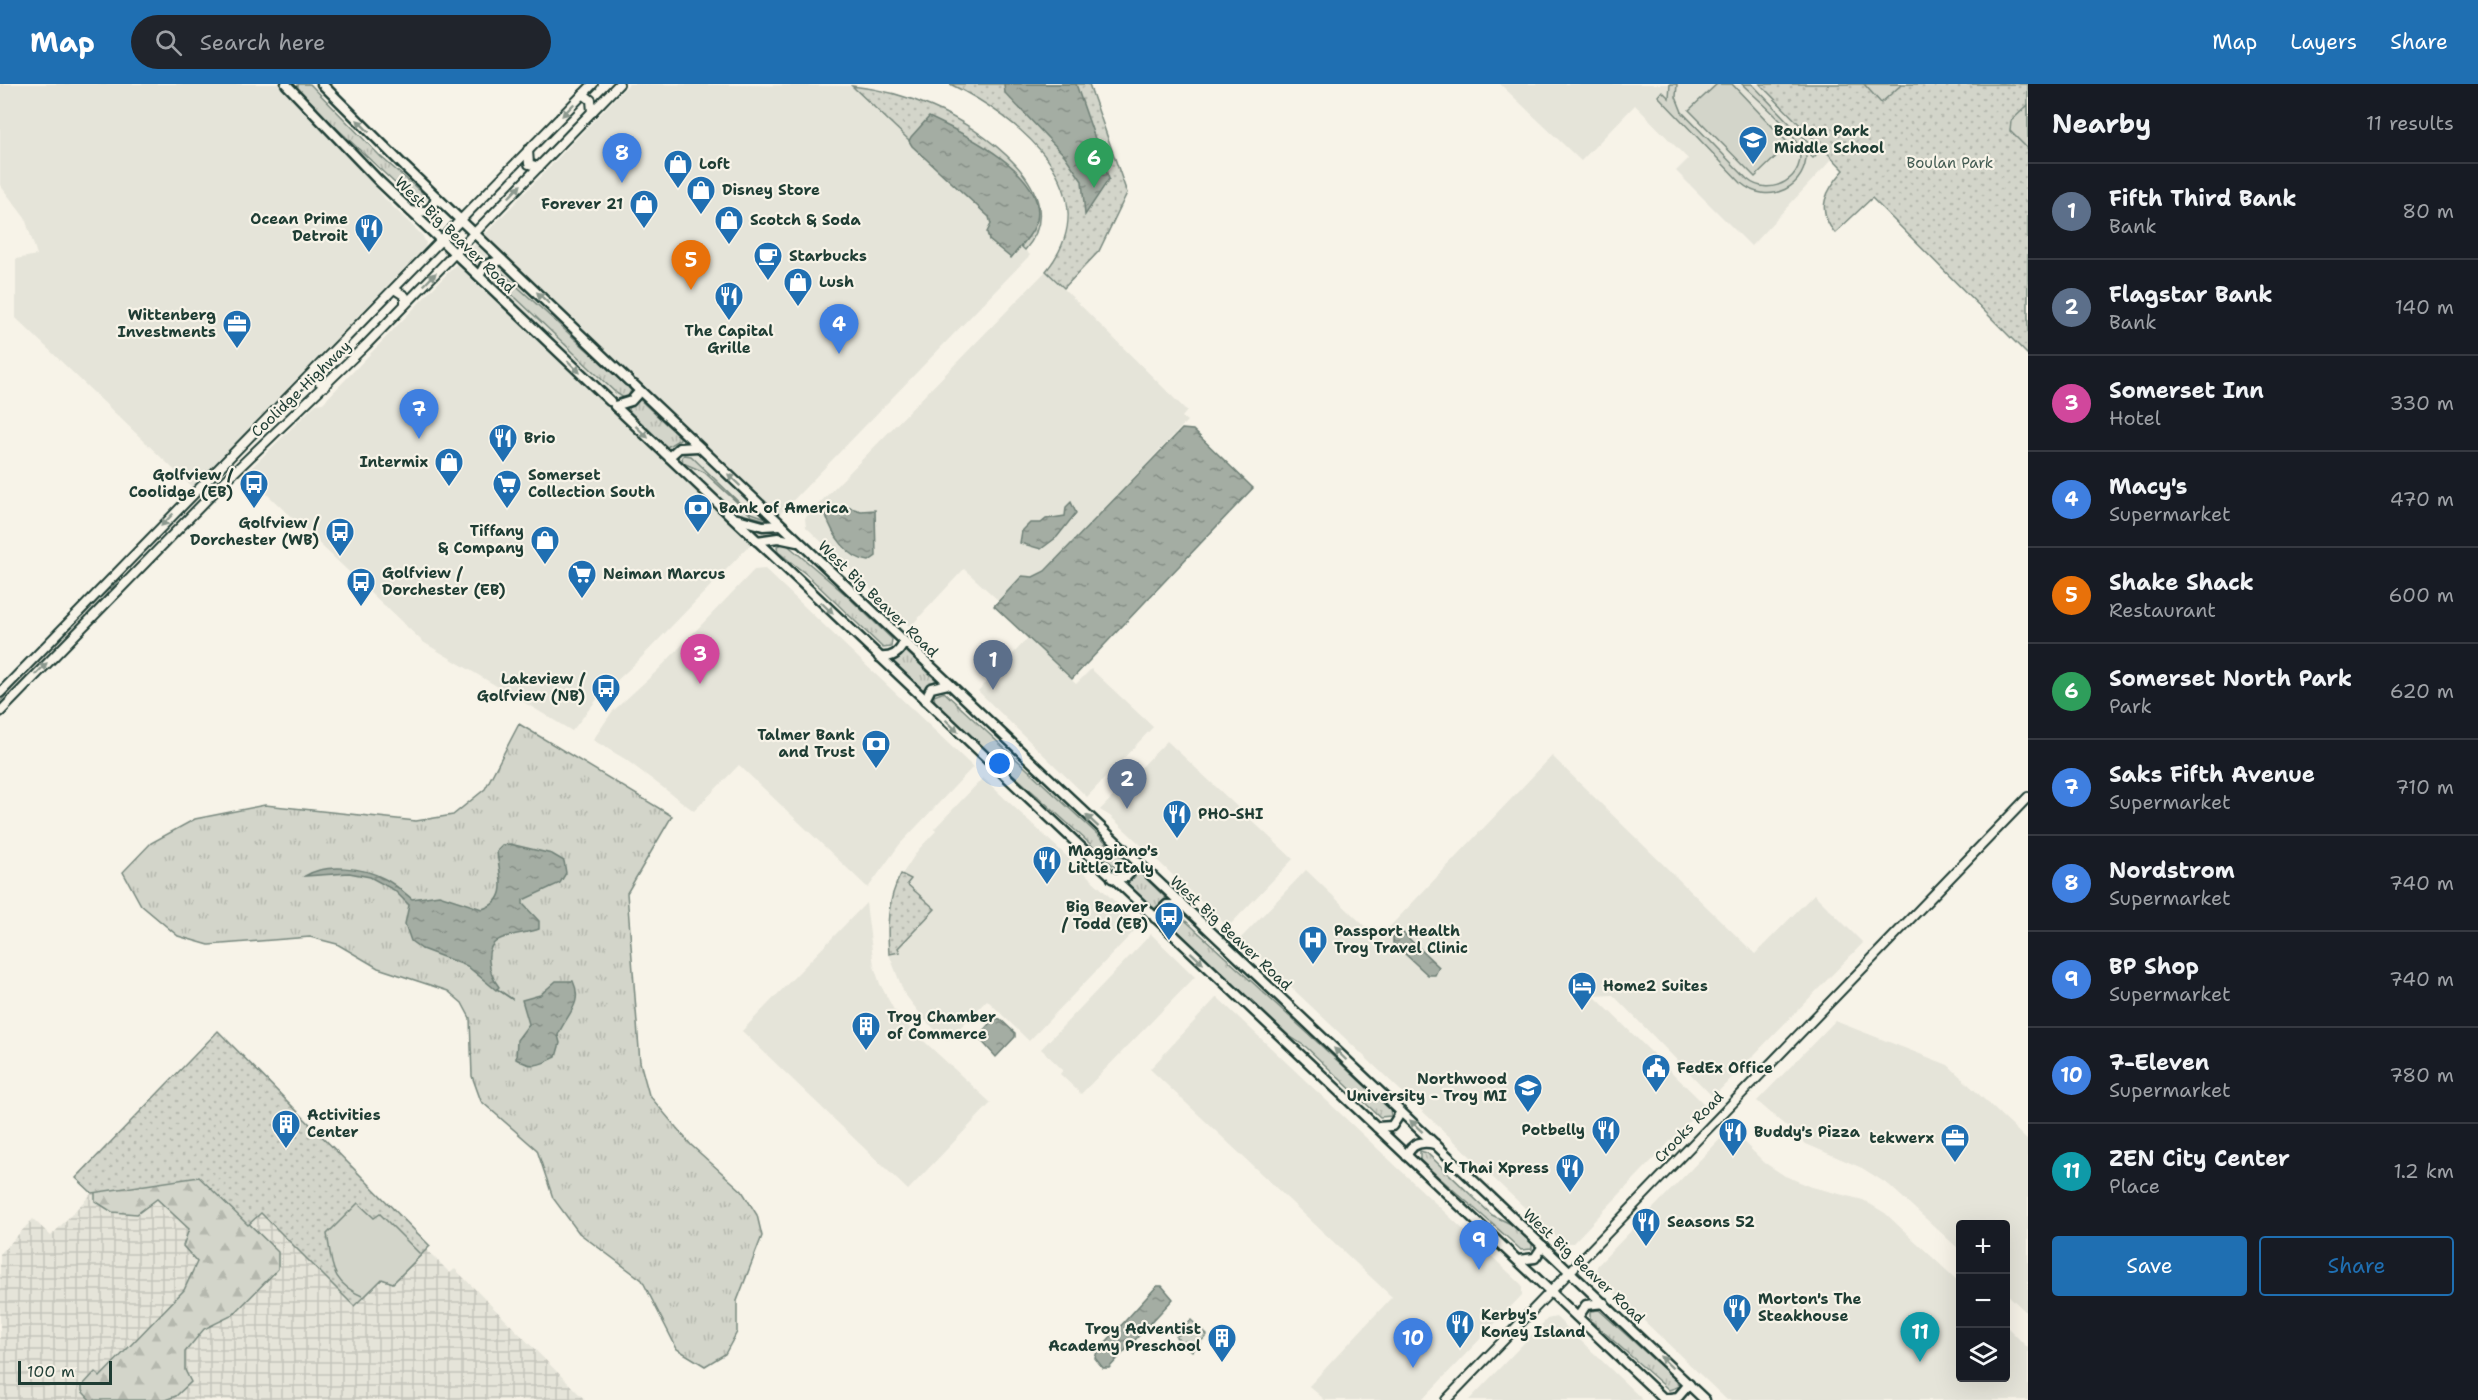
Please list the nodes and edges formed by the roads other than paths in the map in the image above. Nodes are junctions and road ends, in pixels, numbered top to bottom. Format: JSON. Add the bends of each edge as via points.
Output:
{"nodes":[{"id":1,"x":286,"y":84,"type":"edge"},
{"id":2,"x":322,"y":84,"type":"edge"},
{"id":3,"x":593,"y":84,"type":"edge"},
{"id":4,"x":619,"y":84,"type":"edge"},
{"id":5,"x":583,"y":94,"type":"junction"},
{"id":6,"x":592,"y":112,"type":"junction"},
{"id":7,"x":528,"y":150,"type":"junction"},
{"id":8,"x":539,"y":167,"type":"junction"},
{"id":9,"x":436,"y":197,"type":"junction"},
{"id":10,"x":410,"y":211,"type":"junction"},
{"id":11,"x":460,"y":220,"type":"junction"},
{"id":12,"x":474,"y":233,"type":"junction"},
{"id":13,"x":441,"y":240,"type":"junction"},
{"id":14,"x":455,"y":253,"type":"junction"},
{"id":15,"x":502,"y":260,"type":"junction"},
{"id":16,"x":478,"y":276,"type":"junction"},
{"id":17,"x":394,"y":289,"type":"junction"},
{"id":18,"x":405,"y":304,"type":"junction"},
{"id":19,"x":316,"y":367,"type":"junction"},
{"id":20,"x":325,"y":386,"type":"junction"},
{"id":21,"x":634,"y":386,"type":"junction"},
{"id":22,"x":612,"y":404,"type":"junction"},
{"id":23,"x":698,"y":447,"type":"junction"},
{"id":24,"x":669,"y":457,"type":"junction"},
{"id":25,"x":733,"y":517,"type":"junction"},
{"id":26,"x":780,"y":525,"type":"junction"},
{"id":27,"x":757,"y":541,"type":"junction"},
{"id":28,"x":800,"y":543,"type":"junction"},
{"id":29,"x":142,"y":546,"type":"junction"},
{"id":30,"x":147,"y":560,"type":"junction"},
{"id":31,"x":904,"y":642,"type":"junction"},
{"id":32,"x":879,"y":657,"type":"junction"},
{"id":33,"x":948,"y":684,"type":"junction"},
{"id":34,"x":0,"y":693,"type":"edge"},
{"id":35,"x":925,"y":700,"type":"junction"},
{"id":36,"x":0,"y":712,"type":"edge"},
{"id":37,"x":2028,"y":797,"type":"edge"},
{"id":38,"x":1138,"y":864,"type":"junction"},
{"id":39,"x":1112,"y":878,"type":"junction"},
{"id":40,"x":1181,"y":904,"type":"junction"},
{"id":41,"x":1155,"y":918,"type":"junction"},
{"id":42,"x":1401,"y":1112,"type":"junction"},
{"id":43,"x":1377,"y":1127,"type":"junction"},
{"id":44,"x":1435,"y":1144,"type":"junction"},
{"id":45,"x":1407,"y":1156,"type":"junction"},
{"id":46,"x":1543,"y":1245,"type":"junction"},
{"id":47,"x":1518,"y":1260,"type":"junction"},
{"id":48,"x":1570,"y":1271,"type":"junction"},
{"id":49,"x":1550,"y":1291,"type":"junction"},
{"id":50,"x":1604,"y":1303,"type":"junction"},
{"id":51,"x":1578,"y":1317,"type":"junction"},
{"id":52,"x":1689,"y":1384,"type":"junction"},
{"id":53,"x":1664,"y":1399,"type":"edge"},
{"id":54,"x":1446,"y":1400,"type":"edge"},
{"id":55,"x":1705,"y":1400,"type":"edge"}],
"edges":[{"from":1,"to":10,"type":"main road","name":"West Big Beaver Road"},
{"from":9,"to":2,"type":"main road","name":"West Big Beaver Road","one_way":true},
{"from":3,"to":5,"type":"main road","name":"Coolidge Highway"},
{"from":4,"to":6,"type":"main road","name":"Coolidge Highway"},
{"from":5,"to":6,"type":"main road","via":[[591,100]]},
{"from":5,"to":7,"type":"main road","name":"Coolidge Highway","one_way":true},
{"from":6,"to":8,"type":"main road","name":"Coolidge Highway"},
{"from":7,"to":8,"type":"main road","via":[[529,164]]},
{"from":7,"to":11,"type":"main road","name":"Coolidge Highway"},
{"from":12,"to":8,"type":"main road","name":"Coolidge Highway","one_way":true},
{"from":9,"to":10,"type":"main road","via":[[434,206],[426,212]]},
{"from":9,"to":11,"type":"main road","name":"West Big Beaver Road"},
{"from":10,"to":13,"type":"main road","name":"West Big Beaver Road"},
{"from":11,"to":12,"type":"main road","name":"West Big Beaver Road"},
{"from":11,"to":13,"type":"main road","name":"Coolidge Highway"},
{"from":12,"to":14,"type":"main road","name":"Coolidge Highway"},
{"from":12,"to":15,"type":"main road","name":"West Big Beaver Road"},
{"from":13,"to":14,"type":"main road","name":"West Big Beaver Road"},
{"from":13,"to":17,"type":"main road","name":"Coolidge Highway"},
{"from":14,"to":16,"type":"main road","name":"West Big Beaver Road"},
{"from":18,"to":14,"type":"main road","name":"Coolidge Highway","one_way":true},
{"from":15,"to":16,"type":"main road","via":[[485,265]]},
{"from":21,"to":15,"type":"main road","name":"West Big Beaver Road","one_way":true},
{"from":16,"to":22,"type":"main road","name":"West Big Beaver Road","one_way":true},
{"from":17,"to":18,"type":"main road","via":[[405,296]]},
{"from":17,"to":19,"type":"main road","name":"Coolidge Highway"},
{"from":18,"to":20,"type":"main road","name":"Coolidge Highway"},
{"from":19,"to":20,"type":"main road","via":[[316,380]]},
{"from":19,"to":29,"type":"main road","name":"Coolidge Highway","one_way":true},
{"from":20,"to":30,"type":"main road","name":"Coolidge Highway"},
{"from":21,"to":22,"type":"main road","via":[[630,401]]},
{"from":21,"to":23,"type":"main road","name":"West Big Beaver Road"},
{"from":22,"to":24,"type":"main road","name":"West Big Beaver Road","one_way":true},
{"from":23,"to":24,"type":"main road","via":[[685,446]]},
{"from":26,"to":23,"type":"main road","name":"West Big Beaver Road","one_way":true},
{"from":24,"to":25,"type":"main road","name":"West Big Beaver Road"},
{"from":25,"to":26,"type":"main road","via":[[763,526]]},
{"from":25,"to":27,"type":"main road","name":"West Big Beaver Road"},
{"from":26,"to":28,"type":"main road","name":"West Big Beaver Road"},
{"from":27,"to":28,"type":"main road","via":[[778,538]]},
{"from":27,"to":32,"type":"main road","name":"West Big Beaver Road","one_way":true},
{"from":28,"to":31,"type":"main road","name":"West Big Beaver Road"},
{"from":29,"to":30,"type":"main road","via":[[150,553]]},
{"from":29,"to":34,"type":"main road","name":"Coolidge Highway"},
{"from":36,"to":30,"type":"main road","name":"Coolidge Highway","one_way":true},
{"from":31,"to":32,"type":"main road","via":[[899,653]]},
{"from":31,"to":33,"type":"main road","name":"West Big Beaver Road"},
{"from":32,"to":35,"type":"main road","name":"West Big Beaver Road"},
{"from":33,"to":35,"type":"main road","via":[[931,688]]},
{"from":38,"to":33,"type":"main road","name":"West Big Beaver Road","one_way":true},
{"from":35,"to":39,"type":"main road","name":"West Big Beaver Road","one_way":true},
{"from":37,"to":48,"type":"main road","name":"Crooks Road"},
{"from":38,"to":39,"type":"main road","via":[[1131,874]]},
{"from":38,"to":40,"type":"main road","name":"West Big Beaver Road"},
{"from":39,"to":41,"type":"main road","name":"West Big Beaver Road"},
{"from":40,"to":41,"type":"main road","via":[[1167,905]]},
{"from":42,"to":40,"type":"main road","name":"West Big Beaver Road","one_way":true},
{"from":41,"to":43,"type":"main road","name":"West Big Beaver Road","one_way":true},
{"from":42,"to":43,"type":"main road","via":[[1392,1125]]},
{"from":44,"to":42,"type":"main road","name":"West Big Beaver Road","one_way":true},
{"from":43,"to":45,"type":"main road","name":"West Big Beaver Road"},
{"from":44,"to":45,"type":"main road","via":[[1418,1143]]},
{"from":44,"to":46,"type":"main road","name":"West Big Beaver Road"},
{"from":45,"to":47,"type":"main road","name":"West Big Beaver Road"},
{"from":46,"to":47,"type":"main road","via":[[1534,1258]]},
{"from":46,"to":48,"type":"main road","name":"West Big Beaver Road"},
{"from":47,"to":49,"type":"main road","name":"West Big Beaver Road"},
{"from":48,"to":49,"type":"main road","name":"Crooks Road"},
{"from":48,"to":50,"type":"main road","name":"West Big Beaver Road"},
{"from":49,"to":51,"type":"main road","name":"West Big Beaver Road"},
{"from":49,"to":54,"type":"main road","name":"Crooks Road"},
{"from":50,"to":51,"type":"main road","via":[[1586,1305]]},
{"from":52,"to":50,"type":"main road","name":"West Big Beaver Road","one_way":true},
{"from":51,"to":53,"type":"main road","name":"West Big Beaver Road"},
{"from":52,"to":53,"type":"main road","via":[[1678,1398]]},
{"from":52,"to":55,"type":"main road","name":"West Big Beaver Road"}]}
